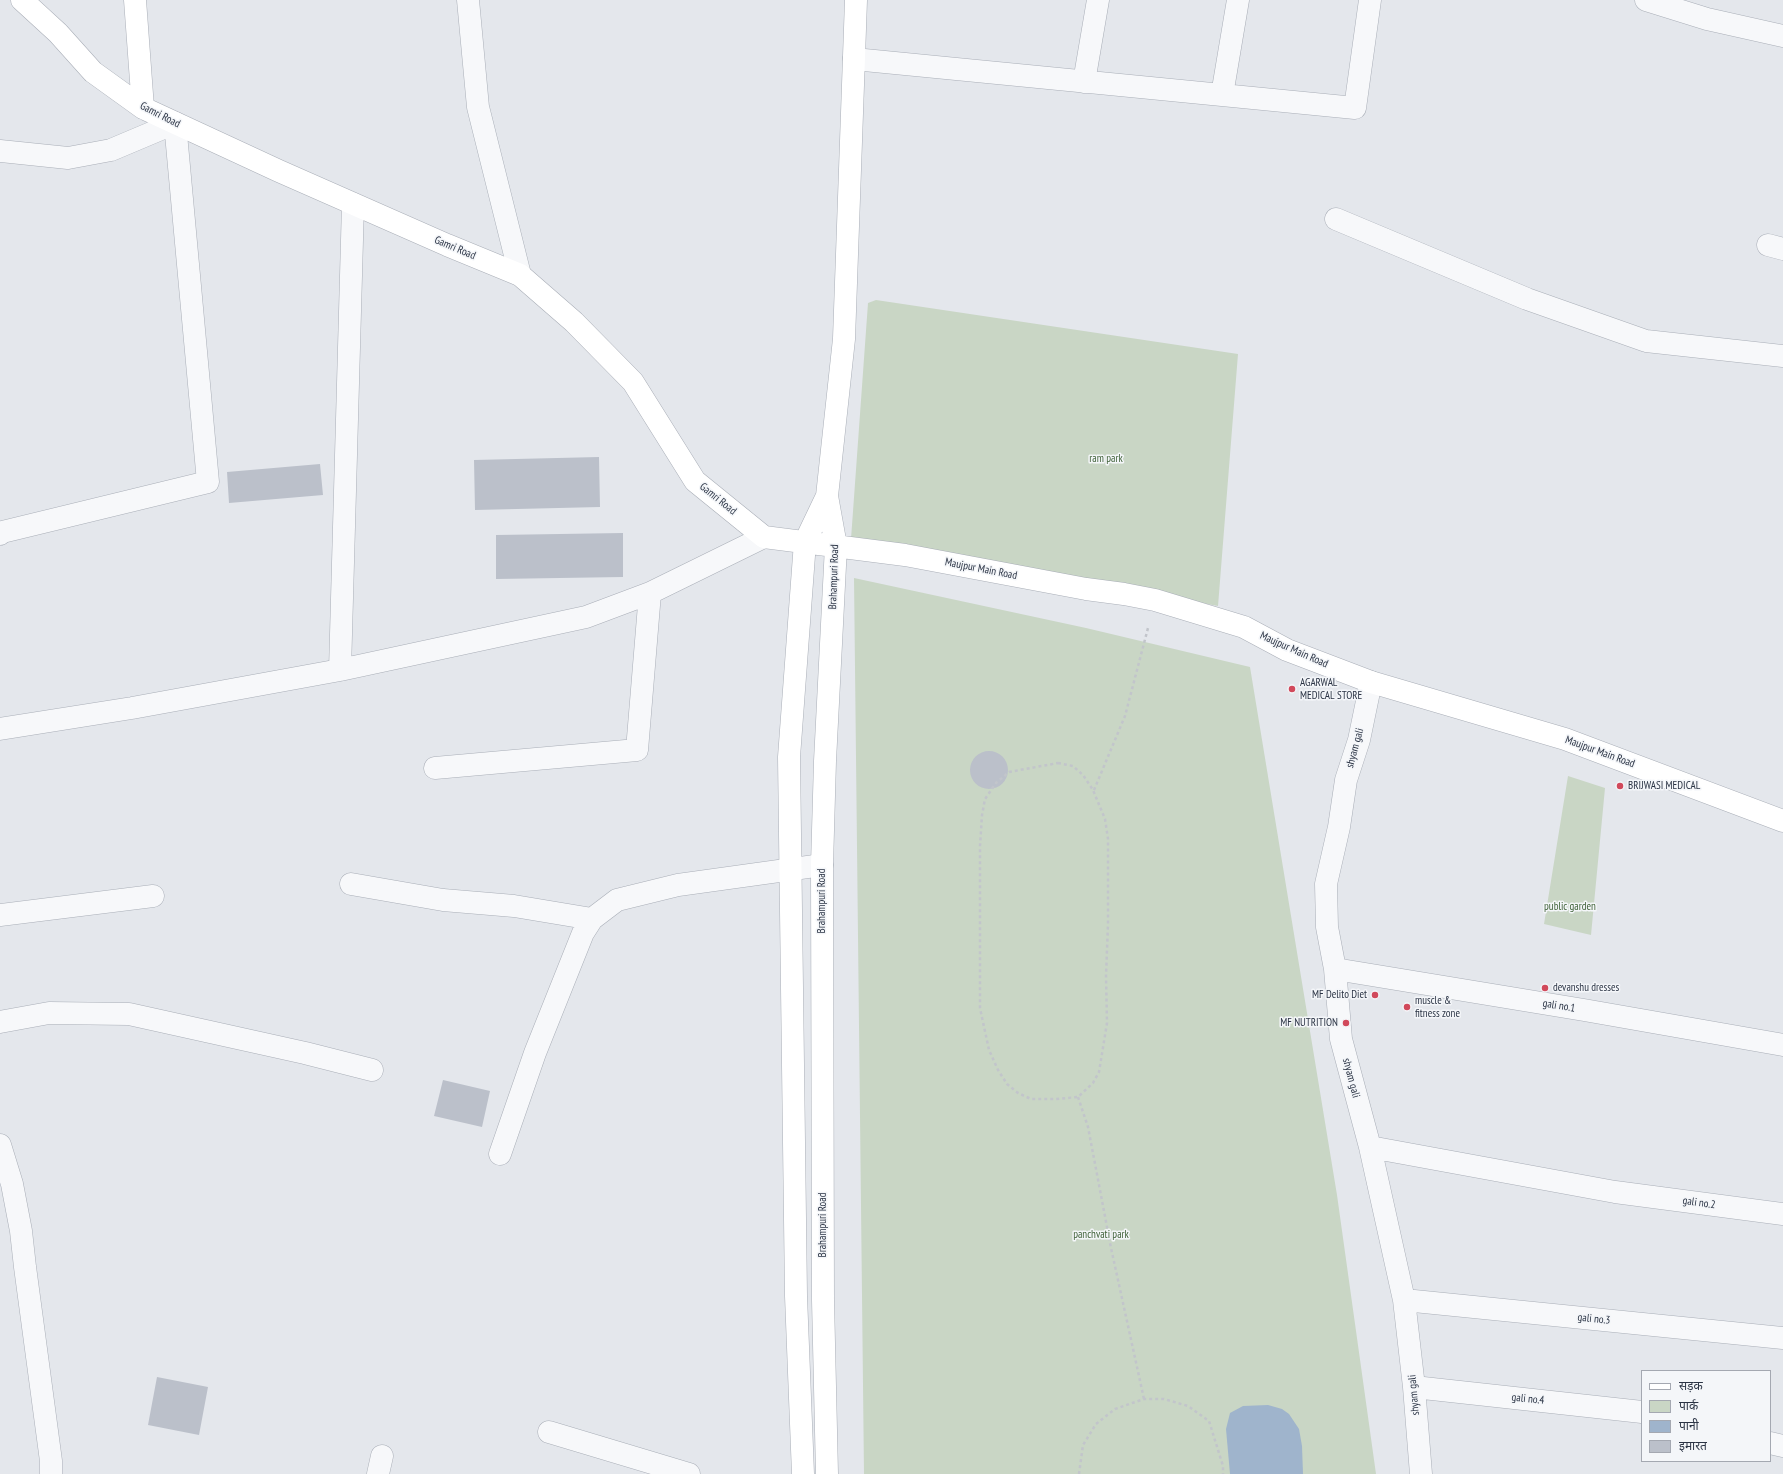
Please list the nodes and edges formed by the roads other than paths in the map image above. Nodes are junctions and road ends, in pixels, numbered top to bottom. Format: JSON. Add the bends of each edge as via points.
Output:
{"nodes":[{"id":1,"x":22,"y":0,"type":"edge"},
{"id":2,"x":135,"y":0,"type":"edge"},
{"id":3,"x":468,"y":0,"type":"edge"},
{"id":4,"x":856,"y":0,"type":"edge"},
{"id":5,"x":1098,"y":0,"type":"edge"},
{"id":6,"x":1238,"y":0,"type":"edge"},
{"id":7,"x":1370,"y":0,"type":"edge"},
{"id":8,"x":1646,"y":0,"type":"edge"},
{"id":9,"x":1783,"y":36,"type":"edge"},
{"id":10,"x":854,"y":59,"type":"junction"},
{"id":11,"x":1084,"y":82,"type":"junction"},
{"id":12,"x":1222,"y":95,"type":"junction"},
{"id":13,"x":143,"y":108,"type":"junction"},
{"id":14,"x":175,"y":123,"type":"junction"},
{"id":15,"x":0,"y":152,"type":"edge"},
{"id":16,"x":353,"y":204,"type":"junction"},
{"id":17,"x":1336,"y":219,"type":"dead end"},
{"id":18,"x":520,"y":275,"type":"junction"},
{"id":19,"x":1783,"y":356,"type":"edge"},
{"id":20,"x":827,"y":496,"type":"junction"},
{"id":21,"x":0,"y":534,"type":"edge"},
{"id":22,"x":764,"y":537,"type":"junction"},
{"id":23,"x":805,"y":542,"type":"junction"},
{"id":24,"x":836,"y":546,"type":"junction"},
{"id":25,"x":650,"y":593,"type":"junction"},
{"id":26,"x":340,"y":670,"type":"junction"},
{"id":27,"x":1371,"y":682,"type":"junction"},
{"id":28,"x":0,"y":729,"type":"edge"},
{"id":29,"x":435,"y":768,"type":"dead end"},
{"id":30,"x":1783,"y":821,"type":"edge"},
{"id":31,"x":822,"y":865,"type":"junction"},
{"id":32,"x":790,"y":868,"type":"junction"},
{"id":33,"x":351,"y":884,"type":"dead end"},
{"id":34,"x":153,"y":896,"type":"dead end"},
{"id":35,"x":0,"y":915,"type":"edge"},
{"id":36,"x":592,"y":919,"type":"junction"},
{"id":37,"x":1335,"y":969,"type":"junction"},
{"id":38,"x":0,"y":1022,"type":"edge"},
{"id":39,"x":1783,"y":1045,"type":"edge"},
{"id":40,"x":372,"y":1070,"type":"dead end"},
{"id":41,"x":0,"y":1145,"type":"edge"},
{"id":42,"x":1370,"y":1147,"type":"junction"},
{"id":43,"x":500,"y":1154,"type":"dead end"},
{"id":44,"x":6,"y":1184,"type":"edge"},
{"id":45,"x":1783,"y":1214,"type":"edge"},
{"id":46,"x":823,"y":1294,"type":"junction"},
{"id":47,"x":796,"y":1296,"type":"junction"},
{"id":48,"x":1404,"y":1300,"type":"junction"},
{"id":49,"x":1783,"y":1338,"type":"edge"},
{"id":50,"x":1414,"y":1387,"type":"junction"},
{"id":51,"x":1641,"y":1412,"type":"edge"},
{"id":52,"x":549,"y":1432,"type":"dead end"},
{"id":53,"x":1771,"y":1443,"type":"edge"},
{"id":54,"x":1783,"y":1446,"type":"edge"},
{"id":55,"x":51,"y":1474,"type":"edge"},
{"id":56,"x":689,"y":1474,"type":"edge"},
{"id":57,"x":803,"y":1474,"type":"edge"},
{"id":58,"x":827,"y":1474,"type":"edge"},
{"id":59,"x":1421,"y":1474,"type":"edge"}],
"edges":[{"from":1,"to":13,"type":"street","name":"Gamri Road","via":[[58,33],[93,72]]},
{"from":2,"to":13,"type":"street"},
{"from":3,"to":18,"type":"street","via":[[478,107]]},
{"from":4,"to":10,"type":"street"},
{"from":5,"to":11,"type":"street"},
{"from":6,"to":12,"type":"street"},
{"from":7,"to":12,"type":"street","via":[[1355,108]]},
{"from":8,"to":9,"type":"street","via":[[1707,19]]},
{"from":10,"to":11,"type":"street"},
{"from":10,"to":20,"type":"street","via":[[844,339]]},
{"from":11,"to":12,"type":"street"},
{"from":13,"to":14,"type":"street","name":"Gamri Road"},
{"from":14,"to":15,"type":"street","via":[[111,150],[68,158]]},
{"from":14,"to":16,"type":"street","name":"Gamri Road"},
{"from":14,"to":21,"type":"street","via":[[208,482]]},
{"from":16,"to":18,"type":"street","name":"Gamri Road"},
{"from":16,"to":26,"type":"street"},
{"from":17,"to":19,"type":"street","via":[[1527,299],[1646,341]]},
{"from":18,"to":22,"type":"street","name":"Gamri Road","via":[[574,322],[633,382],[695,481]]},
{"from":20,"to":23,"type":"street"},
{"from":20,"to":24,"type":"street","name":"Brahampuri Road"},
{"from":22,"to":23,"type":"street"},
{"from":22,"to":25,"type":"street"},
{"from":23,"to":24,"type":"street"},
{"from":23,"to":32,"type":"street","via":[[788,757]]},
{"from":24,"to":27,"type":"street","name":"Maujpur Main Road","via":[[905,555],[1155,600],[1244,627],[1287,650]]},
{"from":24,"to":31,"type":"street","name":"Brahampuri Road"},
{"from":25,"to":26,"type":"street","via":[[586,617]]},
{"from":25,"to":29,"type":"street","via":[[637,750]]},
{"from":26,"to":28,"type":"street"},
{"from":27,"to":30,"type":"street","name":"Maujpur Main Road","via":[[1565,739]]},
{"from":27,"to":37,"type":"street","name":"shyam gali","via":[[1359,740],[1346,780],[1339,827],[1326,884],[1327,927]]},
{"from":31,"to":32,"type":"street"},
{"from":31,"to":46,"type":"street","name":"Brahampuri Road"},
{"from":32,"to":36,"type":"street","via":[[678,885],[617,900]]},
{"from":32,"to":47,"type":"street"},
{"from":33,"to":36,"type":"street","via":[[443,900],[522,907]]},
{"from":34,"to":35,"type":"street"},
{"from":36,"to":43,"type":"street","via":[[583,933],[535,1053]]},
{"from":37,"to":39,"type":"street","name":"gali no.1"},
{"from":37,"to":42,"type":"street","name":"shyam gali","via":[[1341,1039]]},
{"from":38,"to":40,"type":"street","via":[[49,1013],[129,1014]]},
{"from":41,"to":44,"type":"street"},
{"from":42,"to":45,"type":"street","name":"gali no.2","via":[[1615,1192]]},
{"from":42,"to":48,"type":"street","name":"shyam gali"},
{"from":44,"to":55,"type":"street","via":[[22,1231]]},
{"from":46,"to":47,"type":"street"},
{"from":46,"to":58,"type":"street","name":"Brahampuri Road"},
{"from":47,"to":57,"type":"street"},
{"from":48,"to":49,"type":"street","name":"gali no.3"},
{"from":48,"to":50,"type":"street","name":"shyam gali"},
{"from":50,"to":51,"type":"street","name":"gali no.4"},
{"from":50,"to":59,"type":"street","name":"shyam gali"},
{"from":52,"to":56,"type":"street"},
{"from":53,"to":54,"type":"street"}]}
